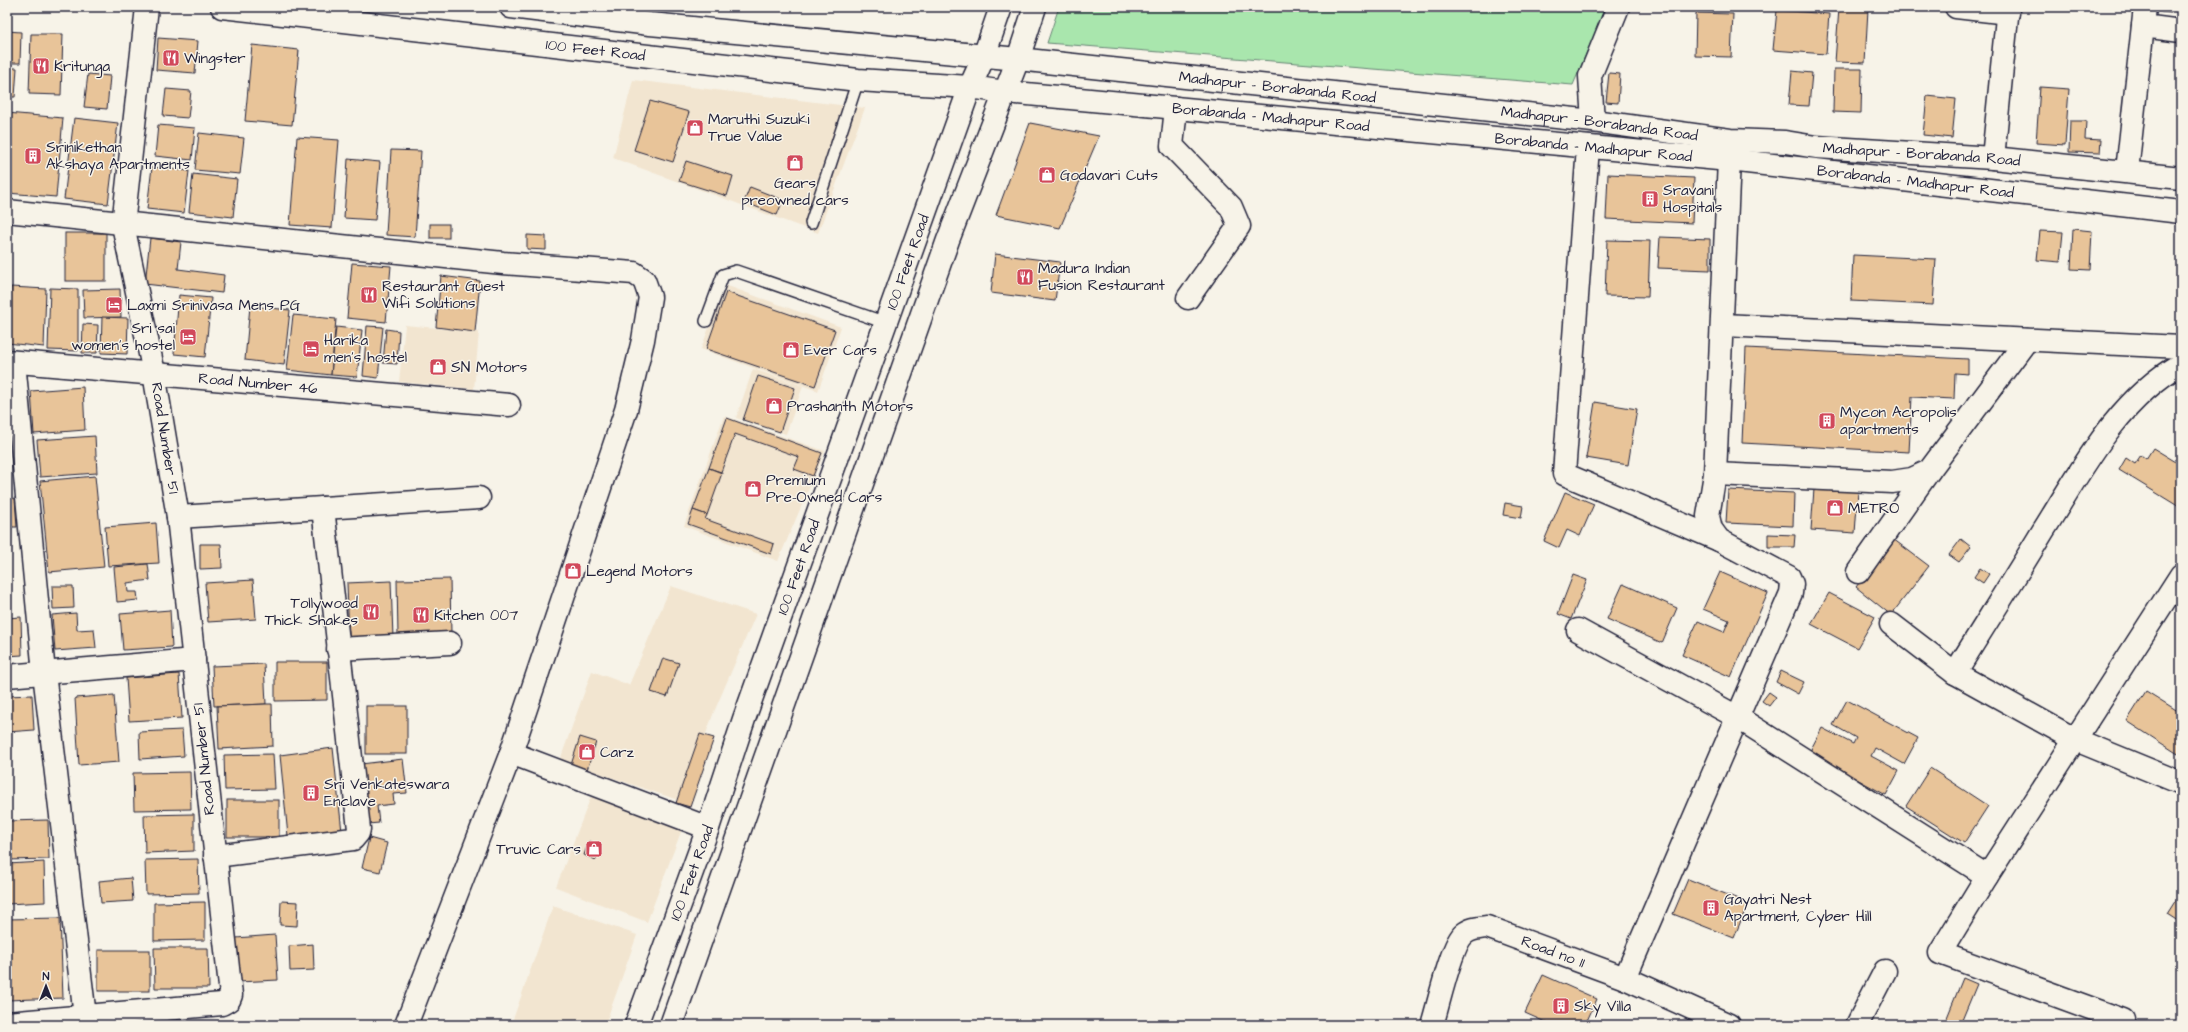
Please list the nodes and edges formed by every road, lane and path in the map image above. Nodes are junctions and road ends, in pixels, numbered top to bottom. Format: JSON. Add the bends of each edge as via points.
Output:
{"nodes":[{"id":1,"x":147,"y":7,"type":"edge"},
{"id":2,"x":222,"y":7,"type":"edge"},
{"id":3,"x":511,"y":7,"type":"edge"},
{"id":4,"x":1001,"y":7,"type":"edge"},
{"id":5,"x":1035,"y":7,"type":"edge"},
{"id":6,"x":1618,"y":7,"type":"edge"},
{"id":7,"x":1956,"y":7,"type":"edge"},
{"id":8,"x":2008,"y":10,"type":"edge"},
{"id":9,"x":2144,"y":17,"type":"edge"},
{"id":10,"x":2181,"y":30,"type":"edge"},
{"id":11,"x":984,"y":56,"type":"junction"},
{"id":12,"x":1018,"y":60,"type":"junction"},
{"id":13,"x":858,"y":80,"type":"junction"},
{"id":14,"x":970,"y":87,"type":"junction"},
{"id":15,"x":1005,"y":92,"type":"junction"},
{"id":16,"x":1176,"y":108,"type":"junction"},
{"id":17,"x":1593,"y":121,"type":"junction"},
{"id":18,"x":1588,"y":147,"type":"junction"},
{"id":19,"x":1993,"y":158,"type":"junction"},
{"id":20,"x":1730,"y":160,"type":"junction"},
{"id":21,"x":2127,"y":171,"type":"junction"},
{"id":22,"x":2181,"y":178,"type":"edge"},
{"id":23,"x":7,"y":211,"type":"edge"},
{"id":24,"x":2181,"y":212,"type":"edge"},
{"id":25,"x":811,"y":223,"type":"dead end"},
{"id":26,"x":123,"y":225,"type":"junction"},
{"id":27,"x":1188,"y":298,"type":"dead end"},
{"id":28,"x":706,"y":321,"type":"dead end"},
{"id":29,"x":886,"y":323,"type":"junction"},
{"id":30,"x":1723,"y":324,"type":"junction"},
{"id":31,"x":2027,"y":340,"type":"junction"},
{"id":32,"x":2181,"y":348,"type":"edge"},
{"id":33,"x":10,"y":362,"type":"edge"},
{"id":34,"x":2181,"y":364,"type":"edge"},
{"id":35,"x":154,"y":373,"type":"junction"},
{"id":36,"x":509,"y":405,"type":"dead end"},
{"id":37,"x":1930,"y":471,"type":"junction"},
{"id":38,"x":1715,"y":474,"type":"junction"},
{"id":39,"x":479,"y":498,"type":"dead end"},
{"id":40,"x":323,"y":508,"type":"junction"},
{"id":41,"x":178,"y":517,"type":"junction"},
{"id":42,"x":1719,"y":540,"type":"junction"},
{"id":43,"x":1858,"y":572,"type":"dead end"},
{"id":44,"x":2181,"y":574,"type":"edge"},
{"id":45,"x":1891,"y":624,"type":"dead end"},
{"id":46,"x":1578,"y":630,"type":"dead end"},
{"id":47,"x":450,"y":643,"type":"dead end"},
{"id":48,"x":338,"y":649,"type":"junction"},
{"id":49,"x":194,"y":660,"type":"junction"},
{"id":50,"x":44,"y":673,"type":"junction"},
{"id":51,"x":1955,"y":673,"type":"junction"},
{"id":52,"x":7,"y":676,"type":"edge"},
{"id":53,"x":1737,"y":717,"type":"junction"},
{"id":54,"x":2076,"y":740,"type":"junction"},
{"id":55,"x":510,"y":753,"type":"junction"},
{"id":56,"x":2181,"y":783,"type":"edge"},
{"id":57,"x":708,"y":828,"type":"junction"},
{"id":58,"x":215,"y":856,"type":"junction"},
{"id":59,"x":1987,"y":876,"type":"junction"},
{"id":60,"x":1885,"y":972,"type":"dead end"},
{"id":61,"x":1625,"y":978,"type":"junction"},
{"id":62,"x":2123,"y":1020,"type":"dead end"},
{"id":63,"x":85,"y":1021,"type":"edge"},
{"id":64,"x":7,"y":1023,"type":"edge"},
{"id":65,"x":406,"y":1025,"type":"edge"},
{"id":66,"x":636,"y":1025,"type":"edge"},
{"id":67,"x":671,"y":1025,"type":"edge"},
{"id":68,"x":1432,"y":1025,"type":"edge"},
{"id":69,"x":1730,"y":1025,"type":"edge"},
{"id":70,"x":1857,"y":1025,"type":"edge"}],
"edges":[{"from":1,"to":26,"type":"street","name":"Road Number 51"},
{"from":2,"to":13,"type":"street","name":"100 Feet Road"},
{"from":3,"to":11,"type":"street","via":[[650,24]]},
{"from":4,"to":11,"type":"street"},
{"from":5,"to":12,"type":"street","name":"100 Feet Road"},
{"from":6,"to":17,"type":"street","via":[[1590,76]]},
{"from":7,"to":8,"type":"street"},
{"from":8,"to":19,"type":"street"},
{"from":9,"to":10,"type":"street"},
{"from":9,"to":21,"type":"street"},
{"from":11,"to":12,"type":"street"},
{"from":11,"to":14,"type":"street"},
{"from":12,"to":15,"type":"street","name":"100 Feet Road"},
{"from":12,"to":17,"type":"street","name":"Madhapur - Borabanda Road"},
{"from":13,"to":14,"type":"street","name":"100 Feet Road"},
{"from":13,"to":25,"type":"lane"},
{"from":14,"to":15,"type":"street","name":"100 Feet Road"},
{"from":14,"to":29,"type":"street","name":"100 Feet Road"},
{"from":15,"to":16,"type":"street","name":"Borabanda - Madhapur Road"},
{"from":15,"to":67,"type":"street","name":"100 Feet Road","via":[[946,248]]},
{"from":16,"to":18,"type":"street","name":"Borabanda - Madhapur Road"},
{"from":16,"to":27,"type":"street","via":[[1172,146],[1232,207],[1239,226]]},
{"from":17,"to":19,"type":"street","name":"Madhapur - Borabanda Road","via":[[1730,140]]},
{"from":18,"to":20,"type":"street","name":"Borabanda - Madhapur Road"},
{"from":18,"to":42,"type":"street","via":[[1564,474]]},
{"from":19,"to":21,"type":"street","name":"Madhapur - Borabanda Road"},
{"from":20,"to":24,"type":"street","name":"Borabanda - Madhapur Road"},
{"from":20,"to":30,"type":"street"},
{"from":21,"to":22,"type":"street","name":"Madhapur - Borabanda Road"},
{"from":23,"to":26,"type":"street"},
{"from":26,"to":35,"type":"street","name":"Road Number 51"},
{"from":26,"to":55,"type":"street","via":[[634,274],[644,280],[650,297],[643,340],[626,410]]},
{"from":28,"to":29,"type":"lane","via":[[723,275],[736,271]]},
{"from":29,"to":57,"type":"street","name":"100 Feet Road"},
{"from":30,"to":31,"type":"street"},
{"from":30,"to":38,"type":"street"},
{"from":31,"to":32,"type":"street"},
{"from":31,"to":37,"type":"street"},
{"from":33,"to":35,"type":"street","name":"Road Number 46"},
{"from":33,"to":50,"type":"street"},
{"from":34,"to":51,"type":"street","via":[[2167,372],[2130,404],[2096,447]]},
{"from":35,"to":36,"type":"street","name":"Road Number 46"},
{"from":35,"to":41,"type":"street","name":"Road Number 51"},
{"from":37,"to":38,"type":"street","via":[[1912,479],[1892,482]]},
{"from":37,"to":43,"type":"street"},
{"from":38,"to":42,"type":"street","via":[[1708,516],[1711,529]]},
{"from":39,"to":40,"type":"street"},
{"from":40,"to":41,"type":"street"},
{"from":40,"to":48,"type":"street"},
{"from":41,"to":49,"type":"street","name":"Road Number 51"},
{"from":42,"to":53,"type":"street","via":[[1789,577],[1792,584],[1791,593]]},
{"from":44,"to":54,"type":"street"},
{"from":45,"to":51,"type":"street"},
{"from":46,"to":53,"type":"street"},
{"from":47,"to":48,"type":"street"},
{"from":48,"to":58,"type":"street","via":[[358,833],[353,839]]},
{"from":49,"to":50,"type":"street"},
{"from":49,"to":58,"type":"street","name":"Road Number 51"},
{"from":50,"to":52,"type":"street"},
{"from":50,"to":63,"type":"street"},
{"from":51,"to":54,"type":"street"},
{"from":53,"to":59,"type":"street"},
{"from":53,"to":61,"type":"street"},
{"from":54,"to":56,"type":"street"},
{"from":54,"to":59,"type":"street"},
{"from":55,"to":57,"type":"street"},
{"from":55,"to":65,"type":"street"},
{"from":57,"to":66,"type":"street","name":"100 Feet Road"},
{"from":58,"to":63,"type":"street","name":"Road Number 51","via":[[231,995],[229,1000],[222,1004]]},
{"from":59,"to":62,"type":"street","via":[[1940,953]]},
{"from":60,"to":70,"type":"street"},
{"from":61,"to":68,"type":"street","name":"Road no 11","via":[[1487,927],[1475,928],[1463,934],[1455,948]]},
{"from":61,"to":69,"type":"street","name":"Road no 11"},
{"from":63,"to":64,"type":"street"}]}
